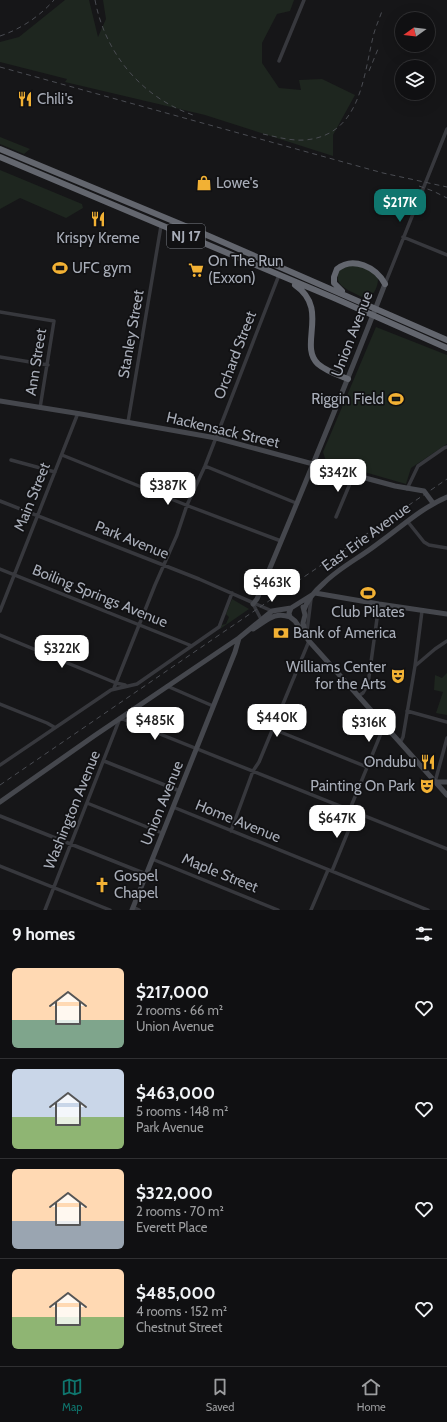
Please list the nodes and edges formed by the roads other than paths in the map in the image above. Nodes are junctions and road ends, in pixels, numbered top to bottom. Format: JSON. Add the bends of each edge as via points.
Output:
{"nodes":[{"id":1,"x":304,"y":0,"type":"edge"},
{"id":2,"x":279,"y":61,"type":"dead end"},
{"id":3,"x":447,"y":129,"type":"edge"},
{"id":4,"x":0,"y":149,"type":"edge"},
{"id":5,"x":0,"y":157,"type":"edge"},
{"id":6,"x":0,"y":162,"type":"edge"},
{"id":7,"x":34,"y":172,"type":"junction"},
{"id":8,"x":161,"y":226,"type":"junction"},
{"id":9,"x":403,"y":237,"type":"junction"},
{"id":10,"x":447,"y":255,"type":"edge"},
{"id":11,"x":279,"y":275,"type":"junction"},
{"id":12,"x":288,"y":279,"type":"junction"},
{"id":13,"x":384,"y":284,"type":"junction"},
{"id":14,"x":352,"y":298,"type":"junction"},
{"id":15,"x":375,"y":308,"type":"junction"},
{"id":16,"x":0,"y":312,"type":"edge"},
{"id":17,"x":372,"y":315,"type":"junction"},
{"id":18,"x":447,"y":340,"type":"edge"},
{"id":19,"x":447,"y":348,"type":"edge"},
{"id":20,"x":0,"y":357,"type":"edge"},
{"id":21,"x":48,"y":365,"type":"junction"},
{"id":22,"x":348,"y":379,"type":"junction"},
{"id":23,"x":0,"y":401,"type":"edge"},
{"id":24,"x":40,"y":408,"type":"junction"},
{"id":25,"x":78,"y":413,"type":"junction"},
{"id":26,"x":128,"y":422,"type":"junction"},
{"id":27,"x":216,"y":438,"type":"junction"},
{"id":28,"x":447,"y":447,"type":"edge"},
{"id":29,"x":62,"y":455,"type":"junction"},
{"id":30,"x":11,"y":460,"type":"dead end"},
{"id":31,"x":312,"y":463,"type":"junction"},
{"id":32,"x":205,"y":466,"type":"junction"},
{"id":33,"x":54,"y":472,"type":"junction"},
{"id":34,"x":354,"y":474,"type":"junction"},
{"id":35,"x":407,"y":489,"type":"junction"},
{"id":36,"x":447,"y":497,"type":"edge"},
{"id":37,"x":0,"y":502,"type":"edge"},
{"id":38,"x":296,"y":503,"type":"junction"},
{"id":39,"x":433,"y":503,"type":"junction"},
{"id":40,"x":187,"y":505,"type":"junction"},
{"id":41,"x":37,"y":516,"type":"junction"},
{"id":42,"x":336,"y":517,"type":"dead end"},
{"id":43,"x":408,"y":522,"type":"junction"},
{"id":44,"x":281,"y":541,"type":"junction"},
{"id":45,"x":447,"y":548,"type":"edge"},
{"id":46,"x":163,"y":566,"type":"junction"},
{"id":47,"x":0,"y":569,"type":"edge"},
{"id":48,"x":14,"y":574,"type":"junction"},
{"id":49,"x":232,"y":593,"type":"junction"},
{"id":50,"x":315,"y":593,"type":"junction"},
{"id":51,"x":311,"y":598,"type":"junction"},
{"id":52,"x":253,"y":604,"type":"junction"},
{"id":53,"x":379,"y":604,"type":"junction"},
{"id":54,"x":296,"y":605,"type":"junction"},
{"id":55,"x":291,"y":608,"type":"junction"},
{"id":56,"x":304,"y":610,"type":"junction"},
{"id":57,"x":422,"y":610,"type":"junction"},
{"id":58,"x":0,"y":611,"type":"edge"},
{"id":59,"x":274,"y":613,"type":"junction"},
{"id":60,"x":447,"y":614,"type":"edge"},
{"id":61,"x":290,"y":617,"type":"junction"},
{"id":62,"x":304,"y":618,"type":"junction"},
{"id":63,"x":261,"y":619,"type":"junction"},
{"id":64,"x":295,"y":621,"type":"junction"},
{"id":65,"x":139,"y":625,"type":"junction"},
{"id":66,"x":0,"y":635,"type":"edge"},
{"id":67,"x":239,"y":638,"type":"junction"},
{"id":68,"x":308,"y":638,"type":"junction"},
{"id":69,"x":447,"y":641,"type":"edge"},
{"id":70,"x":192,"y":646,"type":"junction"},
{"id":71,"x":415,"y":666,"type":"junction"},
{"id":72,"x":116,"y":683,"type":"junction"},
{"id":73,"x":129,"y":686,"type":"junction"},
{"id":74,"x":167,"y":686,"type":"junction"},
{"id":75,"x":114,"y":688,"type":"junction"},
{"id":76,"x":358,"y":696,"type":"junction"},
{"id":77,"x":0,"y":704,"type":"edge"},
{"id":78,"x":213,"y":706,"type":"junction"},
{"id":79,"x":407,"y":711,"type":"junction"},
{"id":80,"x":120,"y":718,"type":"junction"},
{"id":81,"x":447,"y":722,"type":"edge"},
{"id":82,"x":384,"y":726,"type":"junction"},
{"id":83,"x":54,"y":727,"type":"junction"},
{"id":84,"x":273,"y":729,"type":"junction"},
{"id":85,"x":447,"y":738,"type":"edge"},
{"id":86,"x":400,"y":743,"type":"junction"},
{"id":87,"x":196,"y":749,"type":"junction"},
{"id":88,"x":104,"y":761,"type":"junction"},
{"id":89,"x":0,"y":765,"type":"edge"},
{"id":90,"x":367,"y":767,"type":"junction"},
{"id":91,"x":253,"y":771,"type":"junction"},
{"id":92,"x":435,"y":782,"type":"junction"},
{"id":93,"x":447,"y":782,"type":"edge"},
{"id":94,"x":180,"y":791,"type":"junction"},
{"id":95,"x":447,"y":795,"type":"edge"},
{"id":96,"x":0,"y":802,"type":"edge"},
{"id":97,"x":87,"y":803,"type":"junction"},
{"id":98,"x":173,"y":807,"type":"junction"},
{"id":99,"x":350,"y":809,"type":"junction"},
{"id":100,"x":356,"y":812,"type":"junction"},
{"id":101,"x":0,"y":816,"type":"edge"},
{"id":102,"x":231,"y":831,"type":"junction"},
{"id":103,"x":162,"y":833,"type":"junction"},
{"id":104,"x":71,"y":845,"type":"junction"},
{"id":105,"x":447,"y":849,"type":"edge"},
{"id":106,"x":152,"y":859,"type":"junction"},
{"id":107,"x":0,"y":866,"type":"edge"},
{"id":108,"x":330,"y":871,"type":"junction"},
{"id":109,"x":146,"y":874,"type":"junction"},
{"id":110,"x":54,"y":887,"type":"junction"},
{"id":111,"x":132,"y":909,"type":"edge"},
{"id":112,"x":423,"y":909,"type":"edge"},
{"id":113,"x":45,"y":910,"type":"edge"},
{"id":114,"x":110,"y":910,"type":"edge"},
{"id":115,"x":139,"y":910,"type":"edge"},
{"id":116,"x":278,"y":910,"type":"edge"},
{"id":117,"x":311,"y":910,"type":"edge"},
{"id":118,"x":428,"y":910,"type":"edge"}],
"edges":[{"from":1,"to":2,"type":"street"},
{"from":3,"to":9,"type":"street","name":"Union Avenue"},
{"from":4,"to":14,"type":"highway","number":"NJ 17"},
{"from":5,"to":7,"type":"highway","number":"NJ 17"},
{"from":6,"to":7,"type":"highway"},
{"from":7,"to":8,"type":"highway","number":"NJ 17"},
{"from":8,"to":11,"type":"highway","number":"NJ 17"},
{"from":8,"to":26,"type":"street","name":"Stanley Street"},
{"from":9,"to":10,"type":"street"},
{"from":9,"to":13,"type":"street","name":"Union Avenue"},
{"from":11,"to":12,"type":"highway","number":"NJ 17"},
{"from":11,"to":27,"type":"street","name":"Orchard Street"},
{"from":12,"to":17,"type":"highway","number":"NJ 17"},
{"from":12,"to":22,"type":"highway","via":[[302,289],[311,302],[312,354],[317,363],[328,371]]},
{"from":13,"to":14,"type":"highway","via":[[374,270],[354,262],[346,263],[337,269],[334,283]]},
{"from":13,"to":15,"type":"main road","name":"Union Avenue"},
{"from":14,"to":15,"type":"highway","number":"NJ 17"},
{"from":15,"to":17,"type":"main road","name":"Union Avenue"},
{"from":15,"to":18,"type":"highway","number":"NJ 17"},
{"from":16,"to":21,"type":"street","name":"Ann Street","via":[[54,321]]},
{"from":17,"to":19,"type":"highway","number":"NJ 17"},
{"from":17,"to":22,"type":"main road","name":"Union Avenue"},
{"from":20,"to":21,"type":"street"},
{"from":21,"to":24,"type":"street","name":"Ann Street"},
{"from":22,"to":31,"type":"main road","name":"Union Avenue"},
{"from":23,"to":24,"type":"main road","name":"Hackensack Street"},
{"from":24,"to":25,"type":"main road","name":"Hackensack Street"},
{"from":25,"to":26,"type":"main road","name":"Hackensack Street"},
{"from":25,"to":29,"type":"street","name":"Main Street"},
{"from":26,"to":27,"type":"main road","name":"Hackensack Street"},
{"from":27,"to":31,"type":"main road","name":"Hackensack Street"},
{"from":27,"to":32,"type":"street","name":"Orchard Street"},
{"from":28,"to":35,"type":"street","via":[[419,464]]},
{"from":29,"to":33,"type":"street","name":"Main Street"},
{"from":29,"to":40,"type":"street"},
{"from":30,"to":33,"type":"street"},
{"from":31,"to":34,"type":"main road","name":"Hackensack Street"},
{"from":31,"to":38,"type":"main road","name":"Union Avenue"},
{"from":32,"to":38,"type":"street"},
{"from":32,"to":40,"type":"street","name":"Orchard Street"},
{"from":33,"to":41,"type":"street","name":"Main Street"},
{"from":34,"to":35,"type":"main road","name":"Hackensack Street"},
{"from":34,"to":42,"type":"street"},
{"from":35,"to":39,"type":"main road","name":"Hackensack Street","via":[[424,491]]},
{"from":36,"to":39,"type":"main road","name":"East Erie Avenue"},
{"from":37,"to":41,"type":"street","name":"Park Avenue"},
{"from":38,"to":44,"type":"main road","name":"Union Avenue"},
{"from":39,"to":43,"type":"main road","name":"East Erie Avenue"},
{"from":40,"to":44,"type":"street"},
{"from":40,"to":46,"type":"street","name":"Orchard Street"},
{"from":41,"to":46,"type":"street","name":"Park Avenue"},
{"from":41,"to":48,"type":"street","name":"Main Street"},
{"from":43,"to":45,"type":"street","via":[[424,542]]},
{"from":43,"to":50,"type":"main road","name":"East Erie Avenue","via":[[332,576]]},
{"from":44,"to":52,"type":"main road","name":"Union Avenue"},
{"from":46,"to":49,"type":"street","name":"Park Avenue"},
{"from":46,"to":65,"type":"street","name":"Orchard Street"},
{"from":47,"to":48,"type":"street","name":"Boiling Springs Avenue"},
{"from":48,"to":58,"type":"street","name":"Main Street"},
{"from":48,"to":65,"type":"street","name":"Boiling Springs Avenue"},
{"from":49,"to":52,"type":"street","name":"Park Avenue"},
{"from":49,"to":70,"type":"street","via":[[219,627]]},
{"from":50,"to":51,"type":"main road","name":"East Erie Avenue"},
{"from":50,"to":53,"type":"main road"},
{"from":50,"to":54,"type":"main road","name":"East Erie Avenue"},
{"from":51,"to":56,"type":"main road","name":"East Erie Avenue"},
{"from":51,"to":68,"type":"street","via":[[306,624]]},
{"from":52,"to":59,"type":"street","name":"Park Avenue"},
{"from":52,"to":63,"type":"street"},
{"from":53,"to":57,"type":"main road"},
{"from":53,"to":76,"type":"street","via":[[368,684]]},
{"from":54,"to":55,"type":"main road"},
{"from":54,"to":56,"type":"main road"},
{"from":55,"to":59,"type":"main road"},
{"from":55,"to":61,"type":"main road"},
{"from":56,"to":62,"type":"main road"},
{"from":57,"to":60,"type":"main road"},
{"from":57,"to":71,"type":"street"},
{"from":59,"to":61,"type":"main road"},
{"from":59,"to":63,"type":"main road"},
{"from":59,"to":67,"type":"main road"},
{"from":61,"to":64,"type":"main road"},
{"from":62,"to":64,"type":"main road"},
{"from":62,"to":68,"type":"main road","via":[[303,625]]},
{"from":63,"to":67,"type":"main road"},
{"from":64,"to":68,"type":"main road"},
{"from":65,"to":70,"type":"street","name":"Boiling Springs Avenue"},
{"from":65,"to":72,"type":"street","name":"Orchard Street"},
{"from":66,"to":72,"type":"street"},
{"from":67,"to":74,"type":"main road"},
{"from":67,"to":78,"type":"main road","name":"Union Avenue"},
{"from":68,"to":76,"type":"main road"},
{"from":68,"to":84,"type":"street"},
{"from":69,"to":71,"type":"street"},
{"from":70,"to":73,"type":"street","via":[[137,684]]},
{"from":71,"to":79,"type":"street"},
{"from":72,"to":73,"type":"street"},
{"from":72,"to":75,"type":"street","name":"Orchard Street"},
{"from":73,"to":75,"type":"street"},
{"from":74,"to":78,"type":"street"},
{"from":74,"to":80,"type":"main road"},
{"from":75,"to":83,"type":"street"},
{"from":76,"to":82,"type":"main road"},
{"from":77,"to":83,"type":"street"},
{"from":78,"to":87,"type":"main road","name":"Union Avenue"},
{"from":79,"to":81,"type":"street"},
{"from":79,"to":86,"type":"street"},
{"from":80,"to":87,"type":"street"},
{"from":80,"to":88,"type":"street","name":"Washington Avenue"},
{"from":80,"to":96,"type":"main road"},
{"from":82,"to":86,"type":"main road"},
{"from":82,"to":90,"type":"street"},
{"from":83,"to":89,"type":"street"},
{"from":84,"to":90,"type":"street"},
{"from":84,"to":91,"type":"street"},
{"from":85,"to":92,"type":"street"},
{"from":86,"to":92,"type":"main road"},
{"from":87,"to":91,"type":"street"},
{"from":87,"to":94,"type":"main road","name":"Union Avenue"},
{"from":88,"to":94,"type":"street"},
{"from":88,"to":97,"type":"street","name":"Washington Avenue"},
{"from":90,"to":99,"type":"street"},
{"from":91,"to":99,"type":"street"},
{"from":91,"to":102,"type":"street"},
{"from":92,"to":93,"type":"main road"},
{"from":92,"to":95,"type":"main road"},
{"from":94,"to":98,"type":"main road","name":"Union Avenue"},
{"from":97,"to":103,"type":"street"},
{"from":97,"to":104,"type":"street","name":"Washington Avenue"},
{"from":98,"to":102,"type":"street","name":"Home Avenue"},
{"from":98,"to":103,"type":"main road","name":"Union Avenue"},
{"from":99,"to":100,"type":"street"},
{"from":100,"to":105,"type":"street"},
{"from":100,"to":108,"type":"street"},
{"from":101,"to":104,"type":"street"},
{"from":102,"to":108,"type":"street","name":"Home Avenue"},
{"from":103,"to":106,"type":"main road","name":"Union Avenue"},
{"from":104,"to":109,"type":"street"},
{"from":104,"to":110,"type":"street","name":"Washington Avenue"},
{"from":106,"to":109,"type":"main road","name":"Union Avenue"},
{"from":106,"to":116,"type":"street","name":"Maple Street"},
{"from":107,"to":110,"type":"street"},
{"from":108,"to":112,"type":"street","name":"Home Avenue"},
{"from":108,"to":117,"type":"street"},
{"from":109,"to":111,"type":"main road","name":"Union Avenue"},
{"from":110,"to":113,"type":"street","name":"Washington Avenue"},
{"from":110,"to":114,"type":"street"},
{"from":111,"to":115,"type":"street"},
{"from":112,"to":118,"type":"street","name":"Home Avenue"}]}
